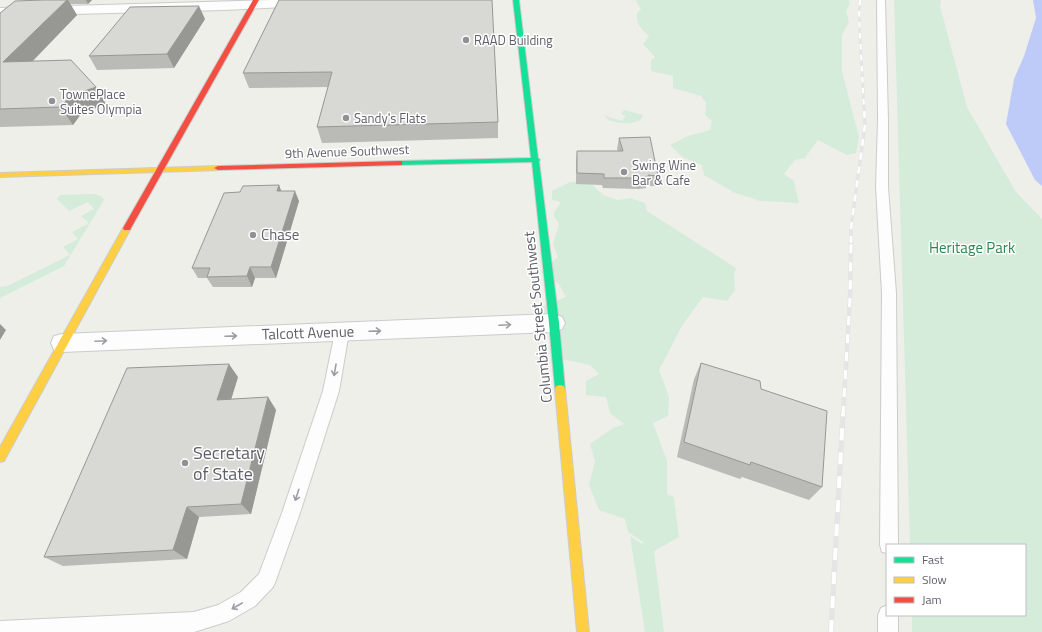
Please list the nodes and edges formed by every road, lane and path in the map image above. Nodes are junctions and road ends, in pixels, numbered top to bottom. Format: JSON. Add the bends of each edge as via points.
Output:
{"nodes":[{"id":1,"x":516,"y":0,"type":"edge"},
{"id":2,"x":881,"y":0,"type":"edge"},
{"id":3,"x":255,"y":2,"type":"edge"},
{"id":4,"x":322,"y":2,"type":"edge"},
{"id":5,"x":0,"y":12,"type":"edge"},
{"id":6,"x":536,"y":160,"type":"junction"},
{"id":7,"x":160,"y":171,"type":"junction"},
{"id":8,"x":0,"y":176,"type":"edge"},
{"id":9,"x":554,"y":322,"type":"junction"},
{"id":10,"x":342,"y":332,"type":"junction"},
{"id":11,"x":62,"y":343,"type":"junction"},
{"id":12,"x":0,"y":457,"type":"edge"},
{"id":13,"x":889,"y":544,"type":"edge"},
{"id":14,"x":888,"y":616,"type":"edge"},
{"id":15,"x":0,"y":631,"type":"edge"},
{"id":16,"x":583,"y":632,"type":"edge"},
{"id":17,"x":888,"y":632,"type":"edge"}],
"edges":[{"from":1,"to":6,"type":"street","name":"Columbia Street Southwest"},
{"from":2,"to":13,"type":"lane","via":[[882,187],[889,293]]},
{"from":3,"to":4,"type":"street"},
{"from":3,"to":5,"type":"street"},
{"from":3,"to":7,"type":"street"},
{"from":6,"to":7,"type":"street","name":"9th Avenue Southwest"},
{"from":6,"to":9,"type":"street","name":"Columbia Street Southwest"},
{"from":7,"to":8,"type":"street","name":"9th Avenue Southwest"},
{"from":7,"to":11,"type":"street"},
{"from":10,"to":9,"type":"street","name":"Talcott Avenue","one_way":true},
{"from":9,"to":16,"type":"street","name":"Columbia Street Southwest"},
{"from":11,"to":10,"type":"street","name":"Talcott Avenue","one_way":true},
{"from":10,"to":15,"type":"lane","one_way":true,"via":[[332,391],[291,513],[266,580],[248,599],[222,614],[194,622]]},
{"from":11,"to":12,"type":"street"},
{"from":14,"to":17,"type":"lane"}]}
